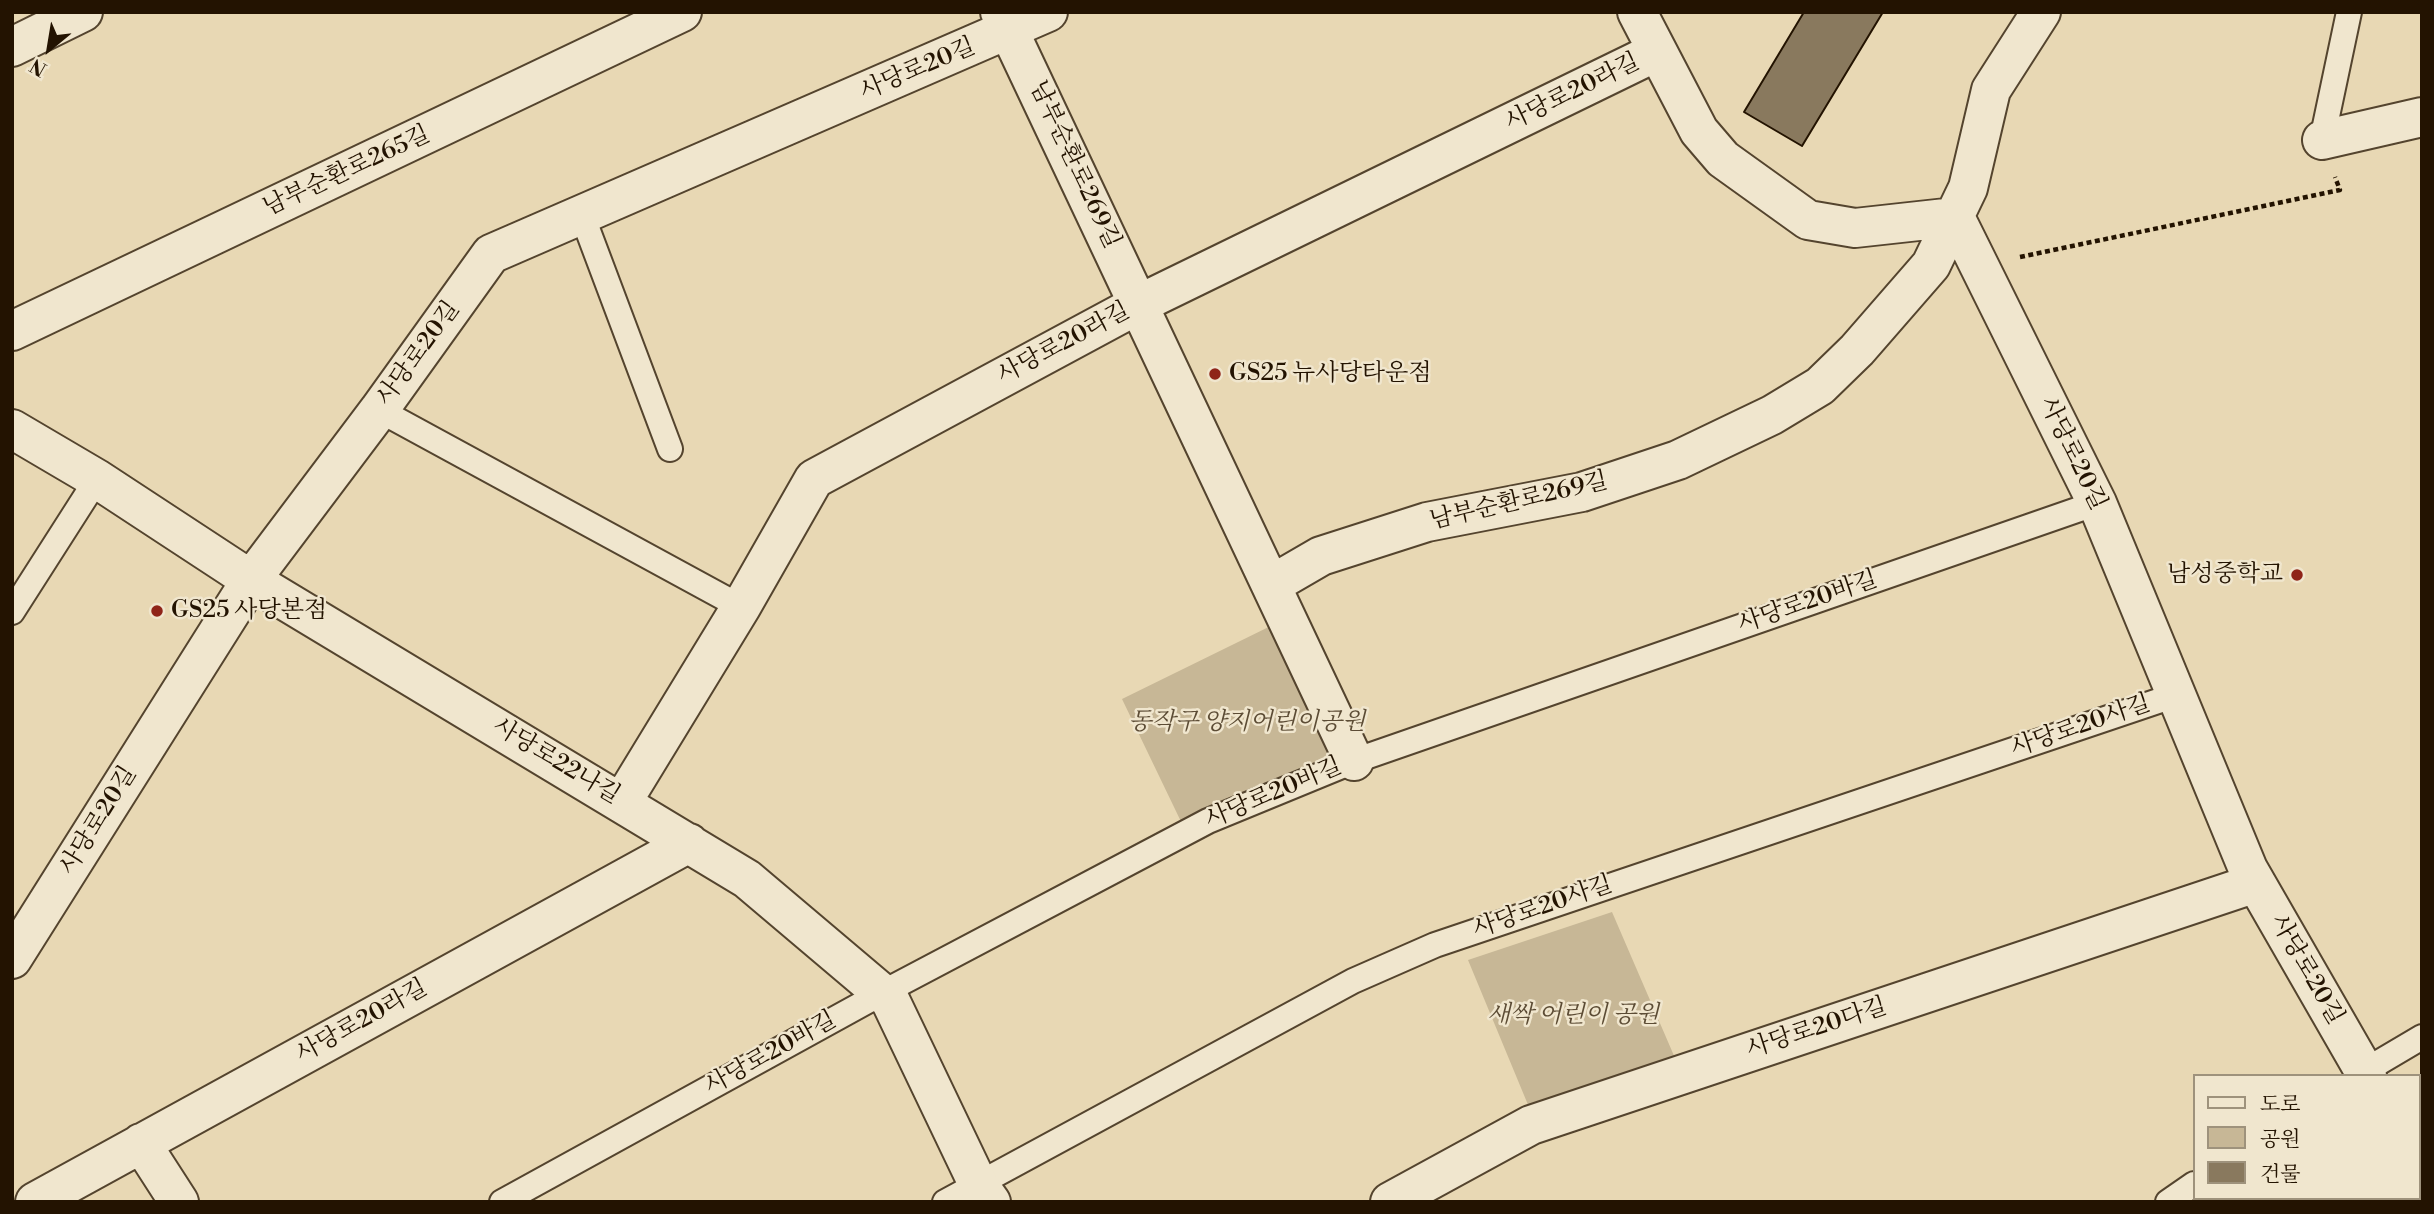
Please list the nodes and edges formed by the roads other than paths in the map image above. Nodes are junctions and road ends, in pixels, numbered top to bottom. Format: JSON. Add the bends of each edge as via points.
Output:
{"nodes":[{"id":1,"x":83,"y":12,"type":"edge"},
{"id":2,"x":682,"y":12,"type":"edge"},
{"id":3,"x":1048,"y":12,"type":"edge"},
{"id":4,"x":1637,"y":12,"type":"edge"},
{"id":5,"x":2041,"y":12,"type":"edge"},
{"id":6,"x":2350,"y":12,"type":"edge"},
{"id":7,"x":1005,"y":21,"type":"edge"},
{"id":8,"x":12,"y":47,"type":"edge"},
{"id":9,"x":1656,"y":52,"type":"junction"},
{"id":10,"x":2422,"y":117,"type":"edge"},
{"id":11,"x":2322,"y":140,"type":"joint"},
{"id":12,"x":582,"y":215,"type":"junction"},
{"id":13,"x":1955,"y":217,"type":"junction"},
{"id":14,"x":1139,"y":304,"type":"junction"},
{"id":15,"x":12,"y":331,"type":"edge"},
{"id":16,"x":379,"y":410,"type":"junction"},
{"id":17,"x":12,"y":429,"type":"edge"},
{"id":18,"x":670,"y":449,"type":"dead end"},
{"id":19,"x":97,"y":479,"type":"junction"},
{"id":20,"x":2097,"y":503,"type":"junction"},
{"id":21,"x":251,"y":580,"type":"junction"},
{"id":22,"x":1271,"y":585,"type":"junction"},
{"id":23,"x":741,"y":607,"type":"junction"},
{"id":24,"x":12,"y":612,"type":"edge"},
{"id":25,"x":2176,"y":695,"type":"junction"},
{"id":26,"x":1354,"y":761,"type":"junction"},
{"id":27,"x":622,"y":802,"type":"junction"},
{"id":28,"x":689,"y":843,"type":"junction"},
{"id":29,"x":2256,"y":883,"type":"junction"},
{"id":30,"x":12,"y":959,"type":"edge"},
{"id":31,"x":882,"y":993,"type":"junction"},
{"id":32,"x":2422,"y":1037,"type":"edge"},
{"id":33,"x":2362,"y":1074,"type":"edge"},
{"id":34,"x":141,"y":1143,"type":"junction"},
{"id":35,"x":2192,"y":1185,"type":"edge"},
{"id":36,"x":985,"y":1193,"type":"edge"},
{"id":37,"x":34,"y":1202,"type":"edge"},
{"id":38,"x":179,"y":1202,"type":"edge"},
{"id":39,"x":502,"y":1202,"type":"edge"},
{"id":40,"x":945,"y":1202,"type":"edge"},
{"id":41,"x":1390,"y":1202,"type":"edge"},
{"id":42,"x":2168,"y":1202,"type":"edge"}],
"edges":[{"from":1,"to":8,"type":"street"},
{"from":2,"to":15,"type":"street","name":"남부순환로265길"},
{"from":3,"to":7,"type":"street","name":"사당로20길"},
{"from":4,"to":9,"type":"street"},
{"from":5,"to":13,"type":"street","name":"남부순환로269길","via":[[1992,90],[1968,188]]},
{"from":6,"to":11,"type":"lane"},
{"from":7,"to":12,"type":"street","name":"사당로20길"},
{"from":7,"to":14,"type":"street","name":"남부순환로269길"},
{"from":9,"to":13,"type":"street","via":[[1699,131],[1723,159],[1808,220],[1855,229]]},
{"from":9,"to":14,"type":"street","name":"사당로20라길"},
{"from":10,"to":11,"type":"street"},
{"from":12,"to":16,"type":"street","name":"사당로20길","via":[[491,254]]},
{"from":12,"to":18,"type":"lane"},
{"from":13,"to":20,"type":"street","name":"사당로20길"},
{"from":13,"to":22,"type":"street","name":"남부순환로269길","via":[[1931,265],[1857,350],[1820,386],[1772,415],[1666,464],[1582,492],[1427,522],[1321,556]]},
{"from":14,"to":22,"type":"street","name":"남부순환로269길"},
{"from":14,"to":23,"type":"street","name":"사당로20라길","via":[[814,479]]},
{"from":16,"to":21,"type":"street","name":"사당로20길"},
{"from":16,"to":23,"type":"lane"},
{"from":17,"to":19,"type":"street","name":"사당로22나길"},
{"from":19,"to":21,"type":"street","name":"사당로22나길"},
{"from":19,"to":24,"type":"lane"},
{"from":20,"to":25,"type":"street","name":"사당로20길"},
{"from":20,"to":26,"type":"lane","name":"사당로20바길"},
{"from":21,"to":27,"type":"street","name":"사당로22나길"},
{"from":21,"to":30,"type":"street","name":"사당로20길"},
{"from":22,"to":26,"type":"street","name":"남부순환로269길"},
{"from":23,"to":27,"type":"street","name":"사당로20라길"},
{"from":25,"to":29,"type":"street","name":"사당로20길"},
{"from":25,"to":36,"type":"lane","name":"사당로20사길","via":[[1435,945],[1353,981]]},
{"from":26,"to":31,"type":"lane","name":"사당로20바길","via":[[1208,821]]},
{"from":27,"to":28,"type":"street","name":"사당로22나길"},
{"from":28,"to":31,"type":"street","name":"사당로22나길","via":[[747,879]]},
{"from":28,"to":34,"type":"street","name":"사당로20라길"},
{"from":29,"to":33,"type":"street","name":"사당로20길"},
{"from":29,"to":41,"type":"street","name":"사당로20다길","via":[[1531,1125]]},
{"from":31,"to":36,"type":"street","name":"사당로22나길","via":[[890,1000]]},
{"from":31,"to":39,"type":"lane","name":"사당로20바길"},
{"from":32,"to":33,"type":"lane"},
{"from":34,"to":37,"type":"street","name":"사당로20라길"},
{"from":34,"to":38,"type":"street"},
{"from":35,"to":42,"type":"lane"},
{"from":36,"to":40,"type":"lane","name":"사당로20사길"}]}
